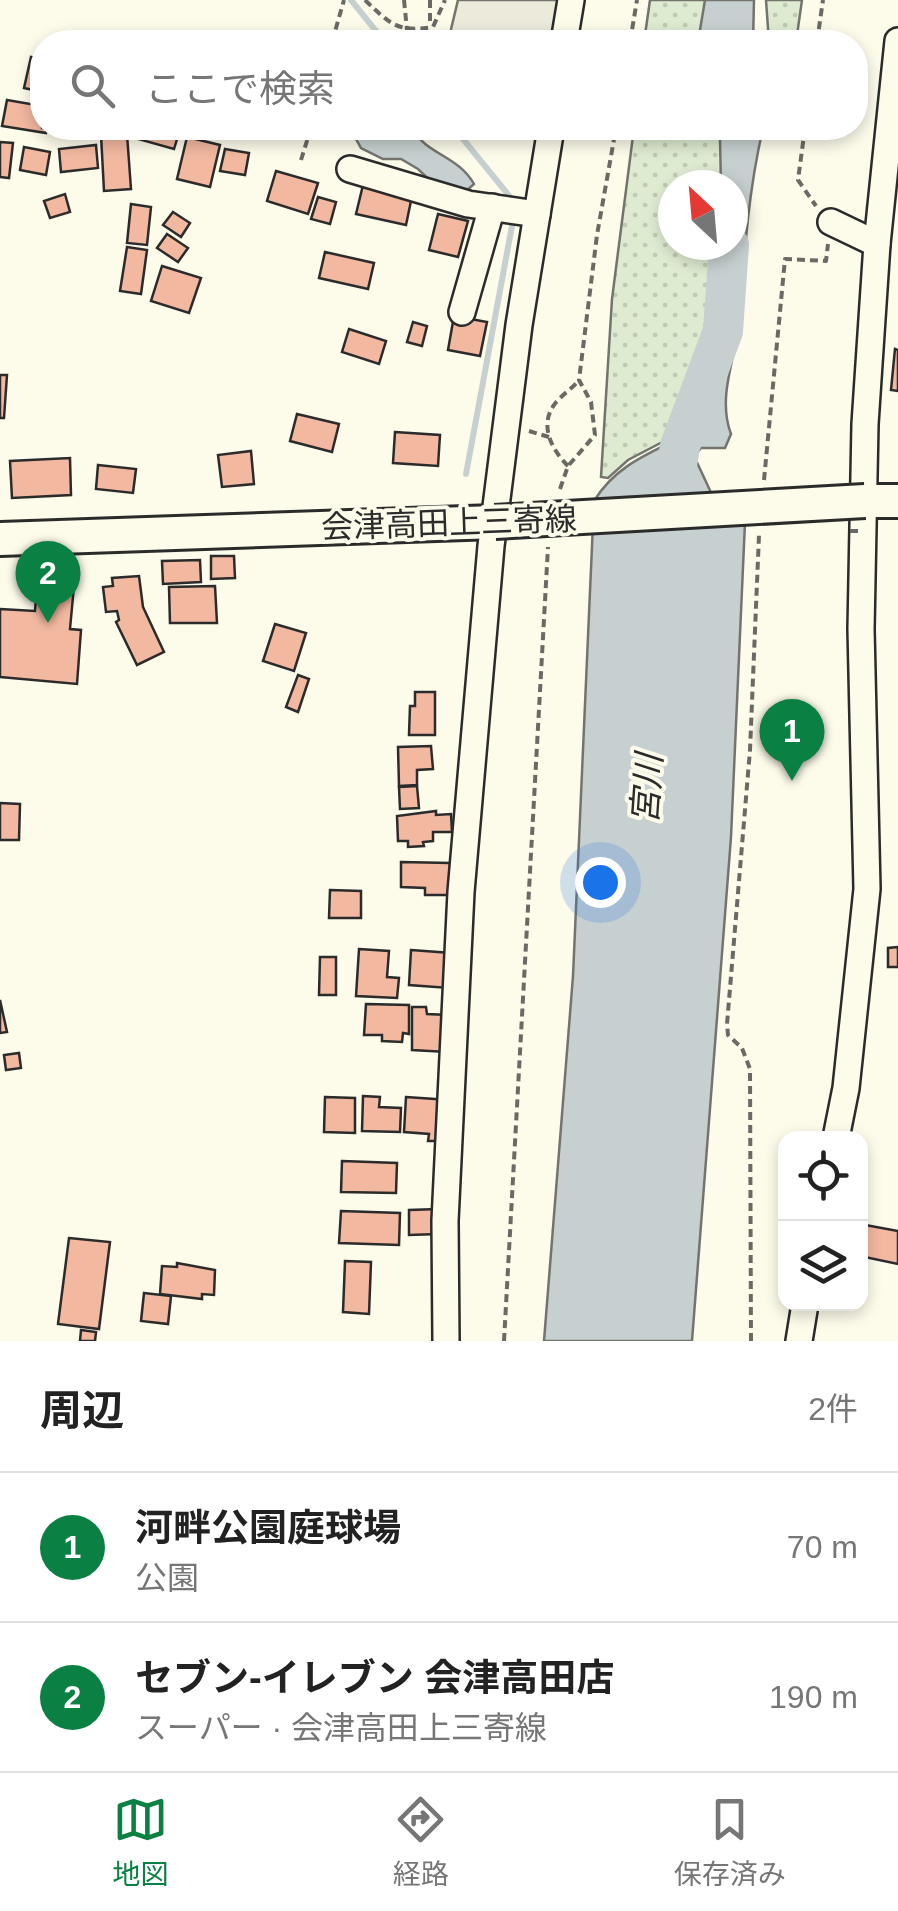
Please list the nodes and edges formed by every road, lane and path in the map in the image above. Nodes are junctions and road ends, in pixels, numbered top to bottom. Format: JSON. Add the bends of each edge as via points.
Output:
{"nodes":[{"id":1,"x":344,"y":0,"type":"edge"},
{"id":2,"x":365,"y":0,"type":"edge"},
{"id":3,"x":404,"y":0,"type":"edge"},
{"id":4,"x":430,"y":0,"type":"edge"},
{"id":5,"x":444,"y":0,"type":"edge"},
{"id":6,"x":571,"y":0,"type":"edge"},
{"id":7,"x":637,"y":0,"type":"edge"},
{"id":8,"x":824,"y":0,"type":"edge"},
{"id":9,"x":430,"y":28,"type":"junction"},
{"id":10,"x":335,"y":30,"type":"edge"},
{"id":11,"x":407,"y":30,"type":"junction"},
{"id":12,"x":566,"y":30,"type":"edge"},
{"id":13,"x":632,"y":30,"type":"edge"},
{"id":14,"x":819,"y":30,"type":"edge"},
{"id":15,"x":898,"y":41,"type":"edge"},
{"id":16,"x":307,"y":140,"type":"edge"},
{"id":17,"x":548,"y":140,"type":"edge"},
{"id":18,"x":614,"y":140,"type":"edge"},
{"id":19,"x":803,"y":140,"type":"edge"},
{"id":20,"x":894,"y":141,"type":"edge"},
{"id":21,"x":301,"y":160,"type":"dead end"},
{"id":22,"x":350,"y":169,"type":"dead end"},
{"id":23,"x":492,"y":208,"type":"junction"},
{"id":24,"x":537,"y":214,"type":"junction"},
{"id":25,"x":830,"y":222,"type":"junction"},
{"id":26,"x":878,"y":244,"type":"junction"},
{"id":27,"x":462,"y":312,"type":"dead end"},
{"id":28,"x":578,"y":380,"type":"junction"},
{"id":29,"x":568,"y":466,"type":"junction"},
{"id":30,"x":763,"y":488,"type":"dead end"},
{"id":31,"x":558,"y":496,"type":"dead end"},
{"id":32,"x":898,"y":501,"type":"edge"},
{"id":33,"x":865,"y":502,"type":"junction"},
{"id":34,"x":760,"y":521,"type":"dead end"},
{"id":35,"x":494,"y":522,"type":"junction"},
{"id":36,"x":548,"y":537,"type":"dead end"},
{"id":37,"x":0,"y":538,"type":"edge"},
{"id":38,"x":837,"y":1131,"type":"edge"},
{"id":39,"x":804,"y":1311,"type":"edge"},
{"id":40,"x":446,"y":1341,"type":"edge"},
{"id":41,"x":504,"y":1341,"type":"edge"},
{"id":42,"x":751,"y":1341,"type":"edge"},
{"id":43,"x":799,"y":1341,"type":"edge"}],
"edges":[{"from":1,"to":10,"type":"path"},
{"from":2,"to":11,"type":"path"},
{"from":3,"to":11,"type":"path"},
{"from":4,"to":9,"type":"path"},
{"from":5,"to":9,"type":"path"},
{"from":6,"to":12,"type":"street"},
{"from":7,"to":13,"type":"path"},
{"from":8,"to":14,"type":"path"},
{"from":9,"to":11,"type":"path"},
{"from":15,"to":20,"type":"street"},
{"from":16,"to":21,"type":"path"},
{"from":17,"to":24,"type":"street"},
{"from":18,"to":28,"type":"path"},
{"from":19,"to":25,"type":"path","via":[[798,180]]},
{"from":20,"to":26,"type":"street"},
{"from":22,"to":23,"type":"street"},
{"from":23,"to":24,"type":"street"},
{"from":23,"to":27,"type":"street"},
{"from":24,"to":35,"type":"street"},
{"from":25,"to":26,"type":"street"},
{"from":25,"to":30,"type":"path","via":[[826,261],[785,259]]},
{"from":26,"to":33,"type":"street"},
{"from":28,"to":29,"type":"path","via":[[591,402],[595,435]]},
{"from":28,"to":29,"type":"path","via":[[548,422],[549,442]]},
{"from":29,"to":31,"type":"path"},
{"from":32,"to":33,"type":"main road","name":"会津高田上三寄線"},
{"from":33,"to":35,"type":"main road","name":"会津高田上三寄線","bridge":true},
{"from":33,"to":38,"type":"street","via":[[868,889]]},
{"from":34,"to":42,"type":"path","via":[[750,750],[727,1024],[750,1069]]},
{"from":35,"to":37,"type":"main road","name":"会津高田上三寄線"},
{"from":35,"to":40,"type":"street","via":[[461,892],[445,1221]]},
{"from":36,"to":41,"type":"path"},
{"from":39,"to":43,"type":"street"}]}
